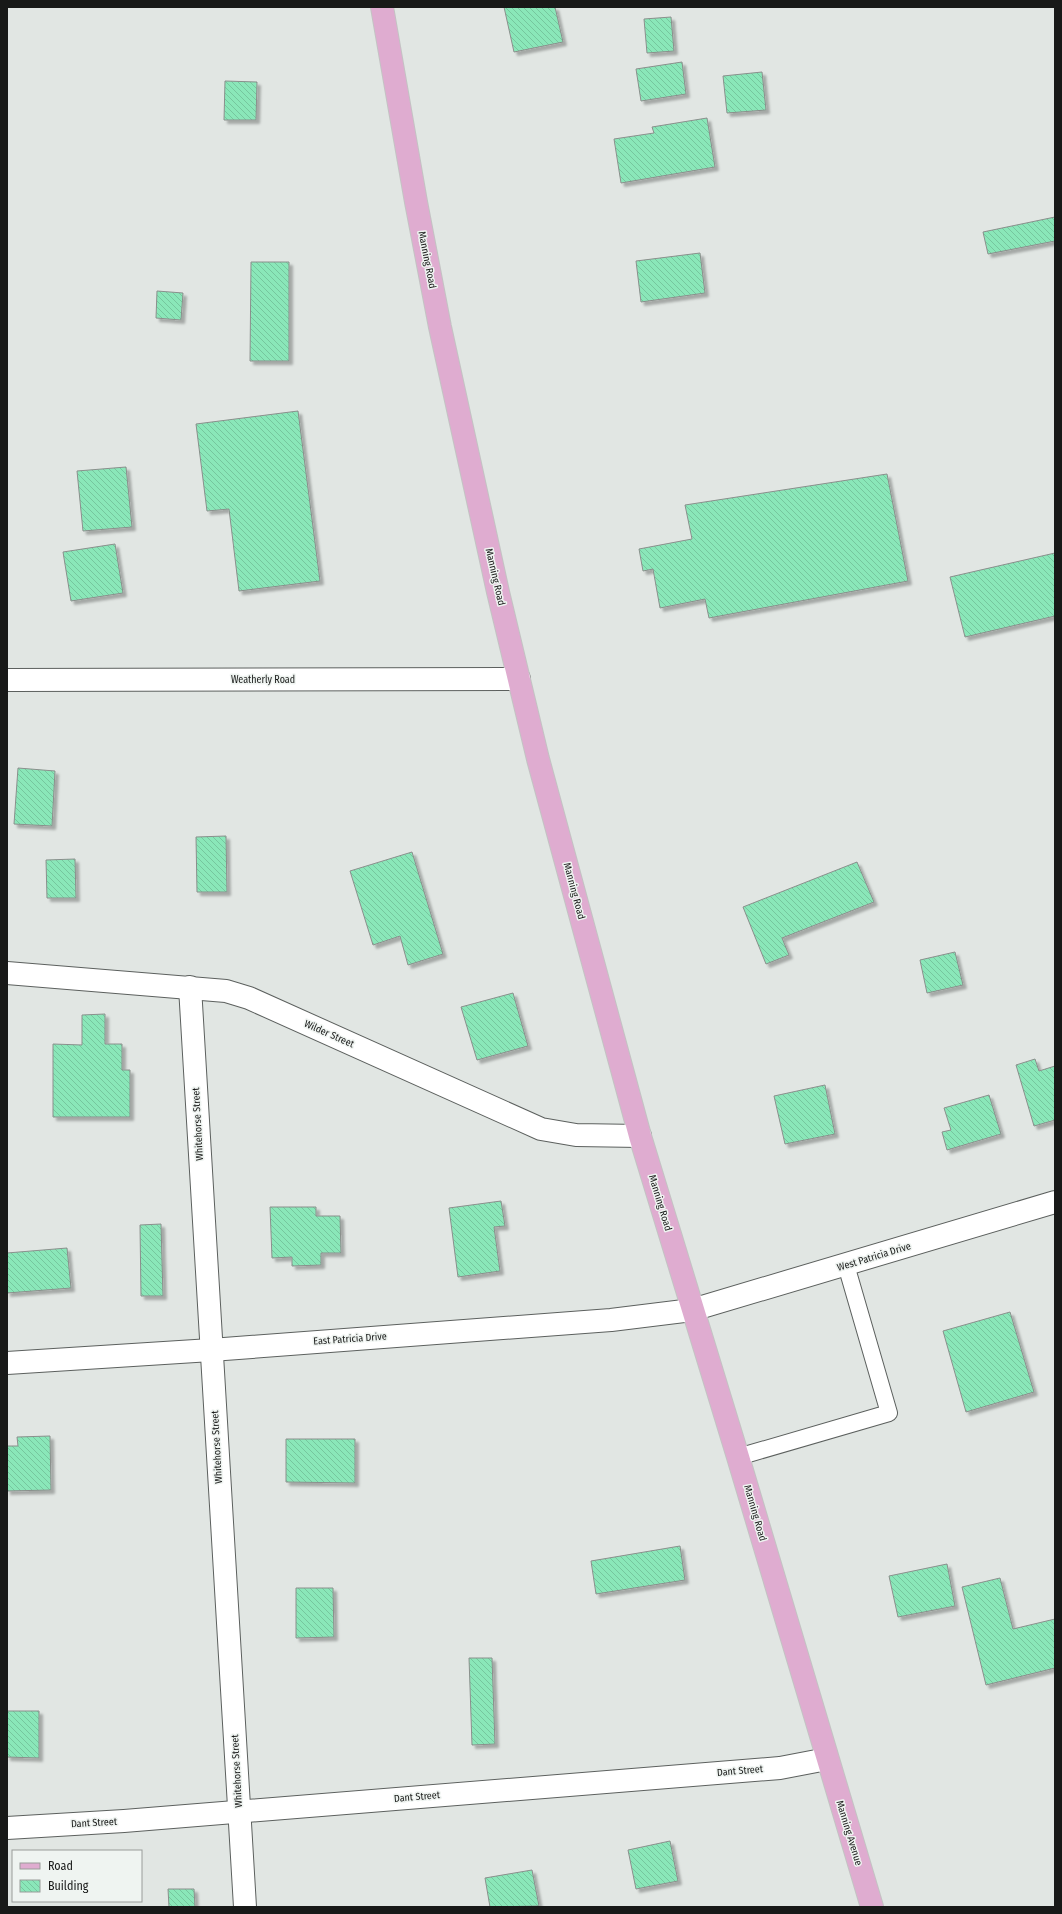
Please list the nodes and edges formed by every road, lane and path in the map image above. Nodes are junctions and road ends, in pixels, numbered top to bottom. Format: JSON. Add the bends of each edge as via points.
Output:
{"nodes":[{"id":1,"x":382,"y":7,"type":"edge"},
{"id":2,"x":518,"y":679,"type":"junction"},
{"id":3,"x":7,"y":680,"type":"edge"},
{"id":4,"x":7,"y":973,"type":"edge"},
{"id":5,"x":190,"y":987,"type":"junction"},
{"id":6,"x":640,"y":1136,"type":"junction"},
{"id":7,"x":1055,"y":1202,"type":"edge"},
{"id":8,"x":846,"y":1265,"type":"junction"},
{"id":9,"x":692,"y":1310,"type":"junction"},
{"id":10,"x":212,"y":1350,"type":"junction"},
{"id":11,"x":7,"y":1363,"type":"edge"},
{"id":12,"x":738,"y":1457,"type":"junction"},
{"id":13,"x":827,"y":1759,"type":"junction"},
{"id":14,"x":239,"y":1812,"type":"junction"},
{"id":15,"x":7,"y":1828,"type":"edge"},
{"id":16,"x":245,"y":1907,"type":"edge"},
{"id":17,"x":872,"y":1907,"type":"edge"}],
"edges":[{"from":1,"to":2,"type":"main road","name":"Manning Road","via":[[439,319]]},
{"from":2,"to":3,"type":"street","name":"Weatherly Road"},
{"from":2,"to":6,"type":"main road","name":"Manning Road"},
{"from":4,"to":5,"type":"street","name":"Wilder Street"},
{"from":5,"to":6,"type":"street","name":"Wilder Street","via":[[226,991],[249,998],[541,1130],[576,1135]]},
{"from":5,"to":10,"type":"street","name":"Whitehorse Street"},
{"from":6,"to":9,"type":"main road","name":"Manning Road"},
{"from":7,"to":8,"type":"street","name":"West Patricia Drive"},
{"from":8,"to":9,"type":"street","name":"West Patricia Drive"},
{"from":8,"to":12,"type":"lane","via":[[889,1413]]},
{"from":9,"to":10,"type":"street","name":"East Patricia Drive","via":[[611,1320]]},
{"from":9,"to":12,"type":"main road","name":"Manning Road"},
{"from":10,"to":11,"type":"street","name":"East Patricia Drive"},
{"from":10,"to":14,"type":"street","name":"Whitehorse Street"},
{"from":12,"to":13,"type":"main road","name":"Manning Road"},
{"from":13,"to":14,"type":"street","name":"Dant Street","via":[[780,1768]]},
{"from":13,"to":17,"type":"main road","name":"Manning Avenue"},
{"from":14,"to":15,"type":"street","name":"Dant Street"},
{"from":14,"to":16,"type":"street","name":"Whitehorse Street"}]}
